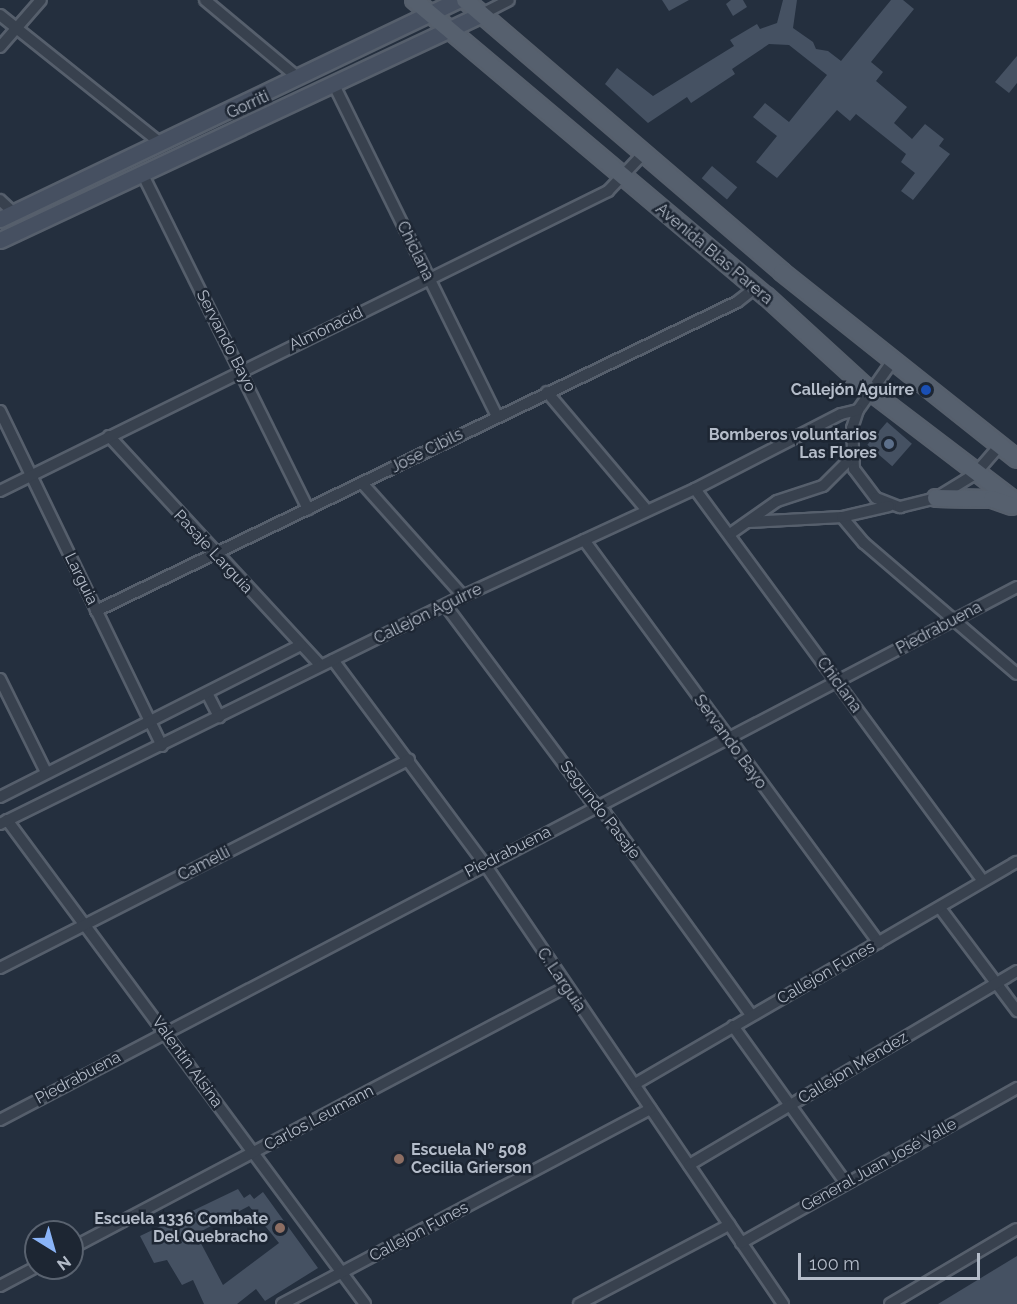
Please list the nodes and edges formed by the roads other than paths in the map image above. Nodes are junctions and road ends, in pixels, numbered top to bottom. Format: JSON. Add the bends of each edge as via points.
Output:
{"nodes":[{"id":1,"x":41,"y":0,"type":"edge"},
{"id":2,"x":205,"y":0,"type":"edge"},
{"id":3,"x":414,"y":0,"type":"edge"},
{"id":4,"x":458,"y":0,"type":"edge"},
{"id":5,"x":465,"y":0,"type":"edge"},
{"id":6,"x":509,"y":0,"type":"edge"},
{"id":7,"x":428,"y":13,"type":"junction"},
{"id":8,"x":482,"y":14,"type":"junction"},
{"id":9,"x":0,"y":15,"type":"edge"},
{"id":10,"x":16,"y":28,"type":"junction"},
{"id":11,"x":451,"y":29,"type":"junction"},
{"id":12,"x":0,"y":47,"type":"edge"},
{"id":13,"x":297,"y":77,"type":"junction"},
{"id":14,"x":334,"y":85,"type":"junction"},
{"id":15,"x":159,"y":142,"type":"junction"},
{"id":16,"x":643,"y":154,"type":"junction"},
{"id":17,"x":142,"y":173,"type":"junction"},
{"id":18,"x":624,"y":178,"type":"junction"},
{"id":19,"x":0,"y":200,"type":"edge"},
{"id":20,"x":7,"y":216,"type":"edge"},
{"id":21,"x":0,"y":240,"type":"edge"},
{"id":22,"x":428,"y":279,"type":"junction"},
{"id":23,"x":755,"y":288,"type":"junction"},
{"id":24,"x":894,"y":359,"type":"junction"},
{"id":25,"x":242,"y":370,"type":"junction"},
{"id":26,"x":870,"y":391,"type":"junction"},
{"id":27,"x":547,"y":392,"type":"junction"},
{"id":28,"x":858,"y":410,"type":"junction"},
{"id":29,"x":0,"y":411,"type":"edge"},
{"id":30,"x":497,"y":416,"type":"junction"},
{"id":31,"x":109,"y":436,"type":"junction"},
{"id":32,"x":1000,"y":444,"type":"junction"},
{"id":33,"x":851,"y":458,"type":"junction"},
{"id":34,"x":1017,"y":459,"type":"edge"},
{"id":35,"x":975,"y":474,"type":"junction"},
{"id":36,"x":31,"y":475,"type":"junction"},
{"id":37,"x":362,"y":483,"type":"junction"},
{"id":38,"x":695,"y":489,"type":"junction"},
{"id":39,"x":0,"y":491,"type":"edge"},
{"id":40,"x":936,"y":498,"type":"junction"},
{"id":41,"x":1017,"y":503,"type":"edge"},
{"id":42,"x":890,"y":506,"type":"junction"},
{"id":43,"x":1017,"y":508,"type":"edge"},
{"id":44,"x":308,"y":509,"type":"junction"},
{"id":45,"x":646,"y":509,"type":"junction"},
{"id":46,"x":842,"y":517,"type":"junction"},
{"id":47,"x":749,"y":522,"type":"junction"},
{"id":48,"x":730,"y":534,"type":"junction"},
{"id":49,"x":584,"y":540,"type":"junction"},
{"id":50,"x":214,"y":554,"type":"junction"},
{"id":51,"x":1017,"y":587,"type":"edge"},
{"id":52,"x":463,"y":596,"type":"junction"},
{"id":53,"x":446,"y":606,"type":"junction"},
{"id":54,"x":96,"y":610,"type":"junction"},
{"id":55,"x":953,"y":621,"type":"junction"},
{"id":56,"x":301,"y":645,"type":"junction"},
{"id":57,"x":333,"y":660,"type":"junction"},
{"id":58,"x":320,"y":665,"type":"junction"},
{"id":59,"x":1017,"y":674,"type":"edge"},
{"id":60,"x":0,"y":679,"type":"edge"},
{"id":61,"x":836,"y":681,"type":"junction"},
{"id":62,"x":208,"y":695,"type":"junction"},
{"id":63,"x":219,"y":717,"type":"junction"},
{"id":64,"x":150,"y":724,"type":"junction"},
{"id":65,"x":728,"y":740,"type":"junction"},
{"id":66,"x":162,"y":746,"type":"junction"},
{"id":67,"x":409,"y":760,"type":"junction"},
{"id":68,"x":46,"y":772,"type":"junction"},
{"id":69,"x":0,"y":797,"type":"edge"},
{"id":70,"x":598,"y":806,"type":"junction"},
{"id":71,"x":4,"y":822,"type":"edge"},
{"id":72,"x":1017,"y":862,"type":"edge"},
{"id":73,"x":484,"y":863,"type":"junction"},
{"id":74,"x":983,"y":881,"type":"junction"},
{"id":75,"x":940,"y":908,"type":"junction"},
{"id":76,"x":86,"y":924,"type":"junction"},
{"id":77,"x":879,"y":943,"type":"junction"},
{"id":78,"x":0,"y":968,"type":"edge"},
{"id":79,"x":1017,"y":971,"type":"edge"},
{"id":80,"x":996,"y":983,"type":"junction"},
{"id":81,"x":566,"y":987,"type":"junction"},
{"id":82,"x":1017,"y":1011,"type":"edge"},
{"id":83,"x":751,"y":1016,"type":"junction"},
{"id":84,"x":733,"y":1026,"type":"junction"},
{"id":85,"x":165,"y":1032,"type":"junction"},
{"id":86,"x":635,"y":1083,"type":"junction"},
{"id":87,"x":1017,"y":1088,"type":"edge"},
{"id":88,"x":789,"y":1105,"type":"junction"},
{"id":89,"x":651,"y":1110,"type":"junction"},
{"id":90,"x":0,"y":1120,"type":"edge"},
{"id":91,"x":253,"y":1153,"type":"junction"},
{"id":92,"x":689,"y":1164,"type":"junction"},
{"id":93,"x":846,"y":1183,"type":"junction"},
{"id":94,"x":729,"y":1225,"type":"junction"},
{"id":95,"x":1017,"y":1229,"type":"edge"},
{"id":96,"x":84,"y":1242,"type":"edge"},
{"id":97,"x":741,"y":1243,"type":"junction"},
{"id":98,"x":341,"y":1272,"type":"junction"},
{"id":99,"x":24,"y":1273,"type":"edge"},
{"id":100,"x":0,"y":1286,"type":"edge"},
{"id":101,"x":282,"y":1304,"type":"edge"},
{"id":102,"x":365,"y":1304,"type":"edge"},
{"id":103,"x":579,"y":1304,"type":"edge"},
{"id":104,"x":783,"y":1304,"type":"edge"},
{"id":105,"x":890,"y":1304,"type":"edge"}],
"edges":[{"from":1,"to":10,"type":"street"},
{"from":2,"to":13,"type":"street"},
{"from":3,"to":7,"type":"main road","name":"Avenida Blas Parera"},
{"from":4,"to":7,"type":"main road","name":"Gorriti"},
{"from":5,"to":8,"type":"main road","name":"Avenida Blas Parera"},
{"from":6,"to":8,"type":"street","name":"Gorriti"},
{"from":7,"to":11,"type":"main road","name":"Avenida Blas Parera"},
{"from":7,"to":13,"type":"main road","name":"Gorriti"},
{"from":8,"to":11,"type":"main road","name":"Gorriti"},
{"from":8,"to":16,"type":"main road","name":"Avenida Blas Parera"},
{"from":9,"to":10,"type":"street"},
{"from":10,"to":12,"type":"street"},
{"from":10,"to":15,"type":"street"},
{"from":11,"to":14,"type":"main road","name":"Gorriti"},
{"from":11,"to":18,"type":"main road","name":"Avenida Blas Parera"},
{"from":13,"to":15,"type":"main road","name":"Gorriti"},
{"from":14,"to":17,"type":"main road","name":"Gorriti"},
{"from":14,"to":22,"type":"street","name":"Chiclana"},
{"from":15,"to":20,"type":"main road","name":"Gorriti"},
{"from":16,"to":18,"type":"street","name":"Almonacid"},
{"from":16,"to":24,"type":"main road","name":"Avenida Blas Parera","via":[[790,279]]},
{"from":17,"to":21,"type":"main road","name":"Gorriti"},
{"from":17,"to":25,"type":"street","name":"Servando Bayo"},
{"from":18,"to":22,"type":"street","name":"Almonacid","via":[[608,191]]},
{"from":18,"to":23,"type":"main road","name":"Avenida Blas Parera"},
{"from":19,"to":20,"type":"street"},
{"from":22,"to":25,"type":"street","name":"Almonacid"},
{"from":22,"to":30,"type":"street","name":"Chiclana"},
{"from":23,"to":26,"type":"main road","name":"Avenida Blas Parera"},
{"from":23,"to":27,"type":"street","name":"Jose Cibils","via":[[737,302]]},
{"from":24,"to":26,"type":"street"},
{"from":24,"to":32,"type":"main road","name":"Avenida Blas Parera"},
{"from":25,"to":31,"type":"street","name":"Almonacid"},
{"from":25,"to":44,"type":"street","name":"Servando Bayo"},
{"from":26,"to":28,"type":"street"},
{"from":26,"to":35,"type":"main road","name":"Avenida Blas Parera"},
{"from":27,"to":30,"type":"street","name":"Jose Cibils"},
{"from":27,"to":45,"type":"street"},
{"from":28,"to":33,"type":"street","via":[[852,428]]},
{"from":28,"to":38,"type":"street","name":"Callejon Aguirre","via":[[840,414]]},
{"from":29,"to":36,"type":"street","name":"Larguia"},
{"from":30,"to":37,"type":"street","name":"Jose Cibils"},
{"from":31,"to":36,"type":"street","name":"Almonacid"},
{"from":31,"to":50,"type":"street","name":"Pasaje Larguia"},
{"from":32,"to":34,"type":"main road","name":"Avenida Blas Parera"},
{"from":32,"to":35,"type":"street"},
{"from":33,"to":42,"type":"street","via":[[867,490]]},
{"from":33,"to":47,"type":"street","via":[[823,486],[777,501]]},
{"from":35,"to":40,"type":"street"},
{"from":35,"to":41,"type":"main road","name":"Avenida Blas Parera"},
{"from":36,"to":39,"type":"street","name":"Almonacid"},
{"from":36,"to":54,"type":"street","name":"Larguia"},
{"from":37,"to":44,"type":"street","name":"Jose Cibils"},
{"from":37,"to":52,"type":"street"},
{"from":38,"to":45,"type":"street","name":"Callejon Aguirre"},
{"from":38,"to":48,"type":"street","name":"Chiclana"},
{"from":40,"to":42,"type":"street","via":[[912,506]]},
{"from":40,"to":43,"type":"main road","via":[[992,499]]},
{"from":42,"to":46,"type":"street"},
{"from":44,"to":50,"type":"street","name":"Jose Cibils"},
{"from":45,"to":49,"type":"street","name":"Callejon Aguirre"},
{"from":46,"to":47,"type":"street"},
{"from":46,"to":55,"type":"street","via":[[864,543]]},
{"from":47,"to":48,"type":"street"},
{"from":48,"to":61,"type":"street","name":"Chiclana"},
{"from":49,"to":52,"type":"street","name":"Callejon Aguirre"},
{"from":49,"to":65,"type":"street","name":"Servando Bayo"},
{"from":50,"to":54,"type":"street","name":"Jose Cibils"},
{"from":50,"to":56,"type":"street","name":"Pasaje Larguia"},
{"from":51,"to":55,"type":"street","name":"Piedrabuena"},
{"from":52,"to":53,"type":"street","name":"Callejon Aguirre"},
{"from":53,"to":57,"type":"street","name":"Callejon Aguirre"},
{"from":53,"to":70,"type":"street","name":"Segundo Pasaje"},
{"from":54,"to":64,"type":"street","name":"Larguia"},
{"from":55,"to":59,"type":"street"},
{"from":55,"to":61,"type":"street","name":"Piedrabuena"},
{"from":56,"to":58,"type":"street","name":"Pasaje Larguia"},
{"from":56,"to":62,"type":"street"},
{"from":57,"to":58,"type":"street","name":"Callejon Aguirre"},
{"from":57,"to":67,"type":"street","name":"C. Larguia"},
{"from":58,"to":63,"type":"street","name":"Callejon Aguirre"},
{"from":60,"to":68,"type":"street"},
{"from":61,"to":65,"type":"street","name":"Piedrabuena"},
{"from":61,"to":74,"type":"street","name":"Chiclana"},
{"from":62,"to":63,"type":"street"},
{"from":62,"to":64,"type":"street"},
{"from":63,"to":66,"type":"street","name":"Callejon Aguirre"},
{"from":64,"to":66,"type":"street","name":"Larguia"},
{"from":64,"to":68,"type":"street"},
{"from":65,"to":70,"type":"street","name":"Piedrabuena"},
{"from":65,"to":77,"type":"street","name":"Servando Bayo"},
{"from":66,"to":71,"type":"street","name":"Callejon Aguirre"},
{"from":67,"to":73,"type":"street","name":"C. Larguia"},
{"from":67,"to":76,"type":"street","name":"Camelli"},
{"from":68,"to":69,"type":"street"},
{"from":70,"to":73,"type":"street","name":"Piedrabuena"},
{"from":70,"to":83,"type":"street","name":"Segundo Pasaje"},
{"from":71,"to":76,"type":"street","name":"Valentín Alsina"},
{"from":72,"to":74,"type":"street","name":"Callejon Funes"},
{"from":73,"to":81,"type":"street","name":"C. Larguia"},
{"from":73,"to":85,"type":"street","name":"Piedrabuena"},
{"from":74,"to":75,"type":"street","name":"Callejon Funes"},
{"from":75,"to":77,"type":"street","name":"Callejon Funes"},
{"from":75,"to":80,"type":"street"},
{"from":76,"to":78,"type":"street","name":"Camelli"},
{"from":76,"to":85,"type":"street","name":"Valentín Alsina"},
{"from":77,"to":83,"type":"street","name":"Callejon Funes"},
{"from":79,"to":80,"type":"street","name":"Callejon Mendez"},
{"from":80,"to":82,"type":"street"},
{"from":80,"to":88,"type":"street","name":"Callejon Mendez"},
{"from":81,"to":86,"type":"street","name":"C. Larguia"},
{"from":81,"to":91,"type":"street","name":"Carlos Leumann"},
{"from":83,"to":84,"type":"street","name":"Callejon Funes"},
{"from":84,"to":86,"type":"street","name":"Callejon Funes"},
{"from":84,"to":88,"type":"street"},
{"from":85,"to":90,"type":"street","name":"Piedrabuena"},
{"from":85,"to":91,"type":"street","name":"Valentín Alsina"},
{"from":86,"to":89,"type":"street","name":"C. Larguia"},
{"from":87,"to":93,"type":"street","name":"General Juan José Valle"},
{"from":88,"to":92,"type":"street","name":"Callejon Mendez"},
{"from":88,"to":93,"type":"street"},
{"from":89,"to":92,"type":"street","name":"C. Larguia"},
{"from":89,"to":98,"type":"street","name":"Callejon Funes"},
{"from":91,"to":96,"type":"street","name":"Carlos Leumann"},
{"from":91,"to":98,"type":"street","name":"Valentín Alsina"},
{"from":92,"to":94,"type":"street","name":"C. Larguia"},
{"from":93,"to":97,"type":"street","name":"General Juan José Valle"},
{"from":94,"to":97,"type":"street","name":"C. Larguia"},
{"from":94,"to":103,"type":"street"},
{"from":95,"to":105,"type":"street"},
{"from":97,"to":104,"type":"street","name":"C. Larguia"},
{"from":98,"to":101,"type":"street","name":"Callejon Funes"},
{"from":98,"to":102,"type":"street","name":"Valentín Alsina"},
{"from":99,"to":100,"type":"street"}]}
